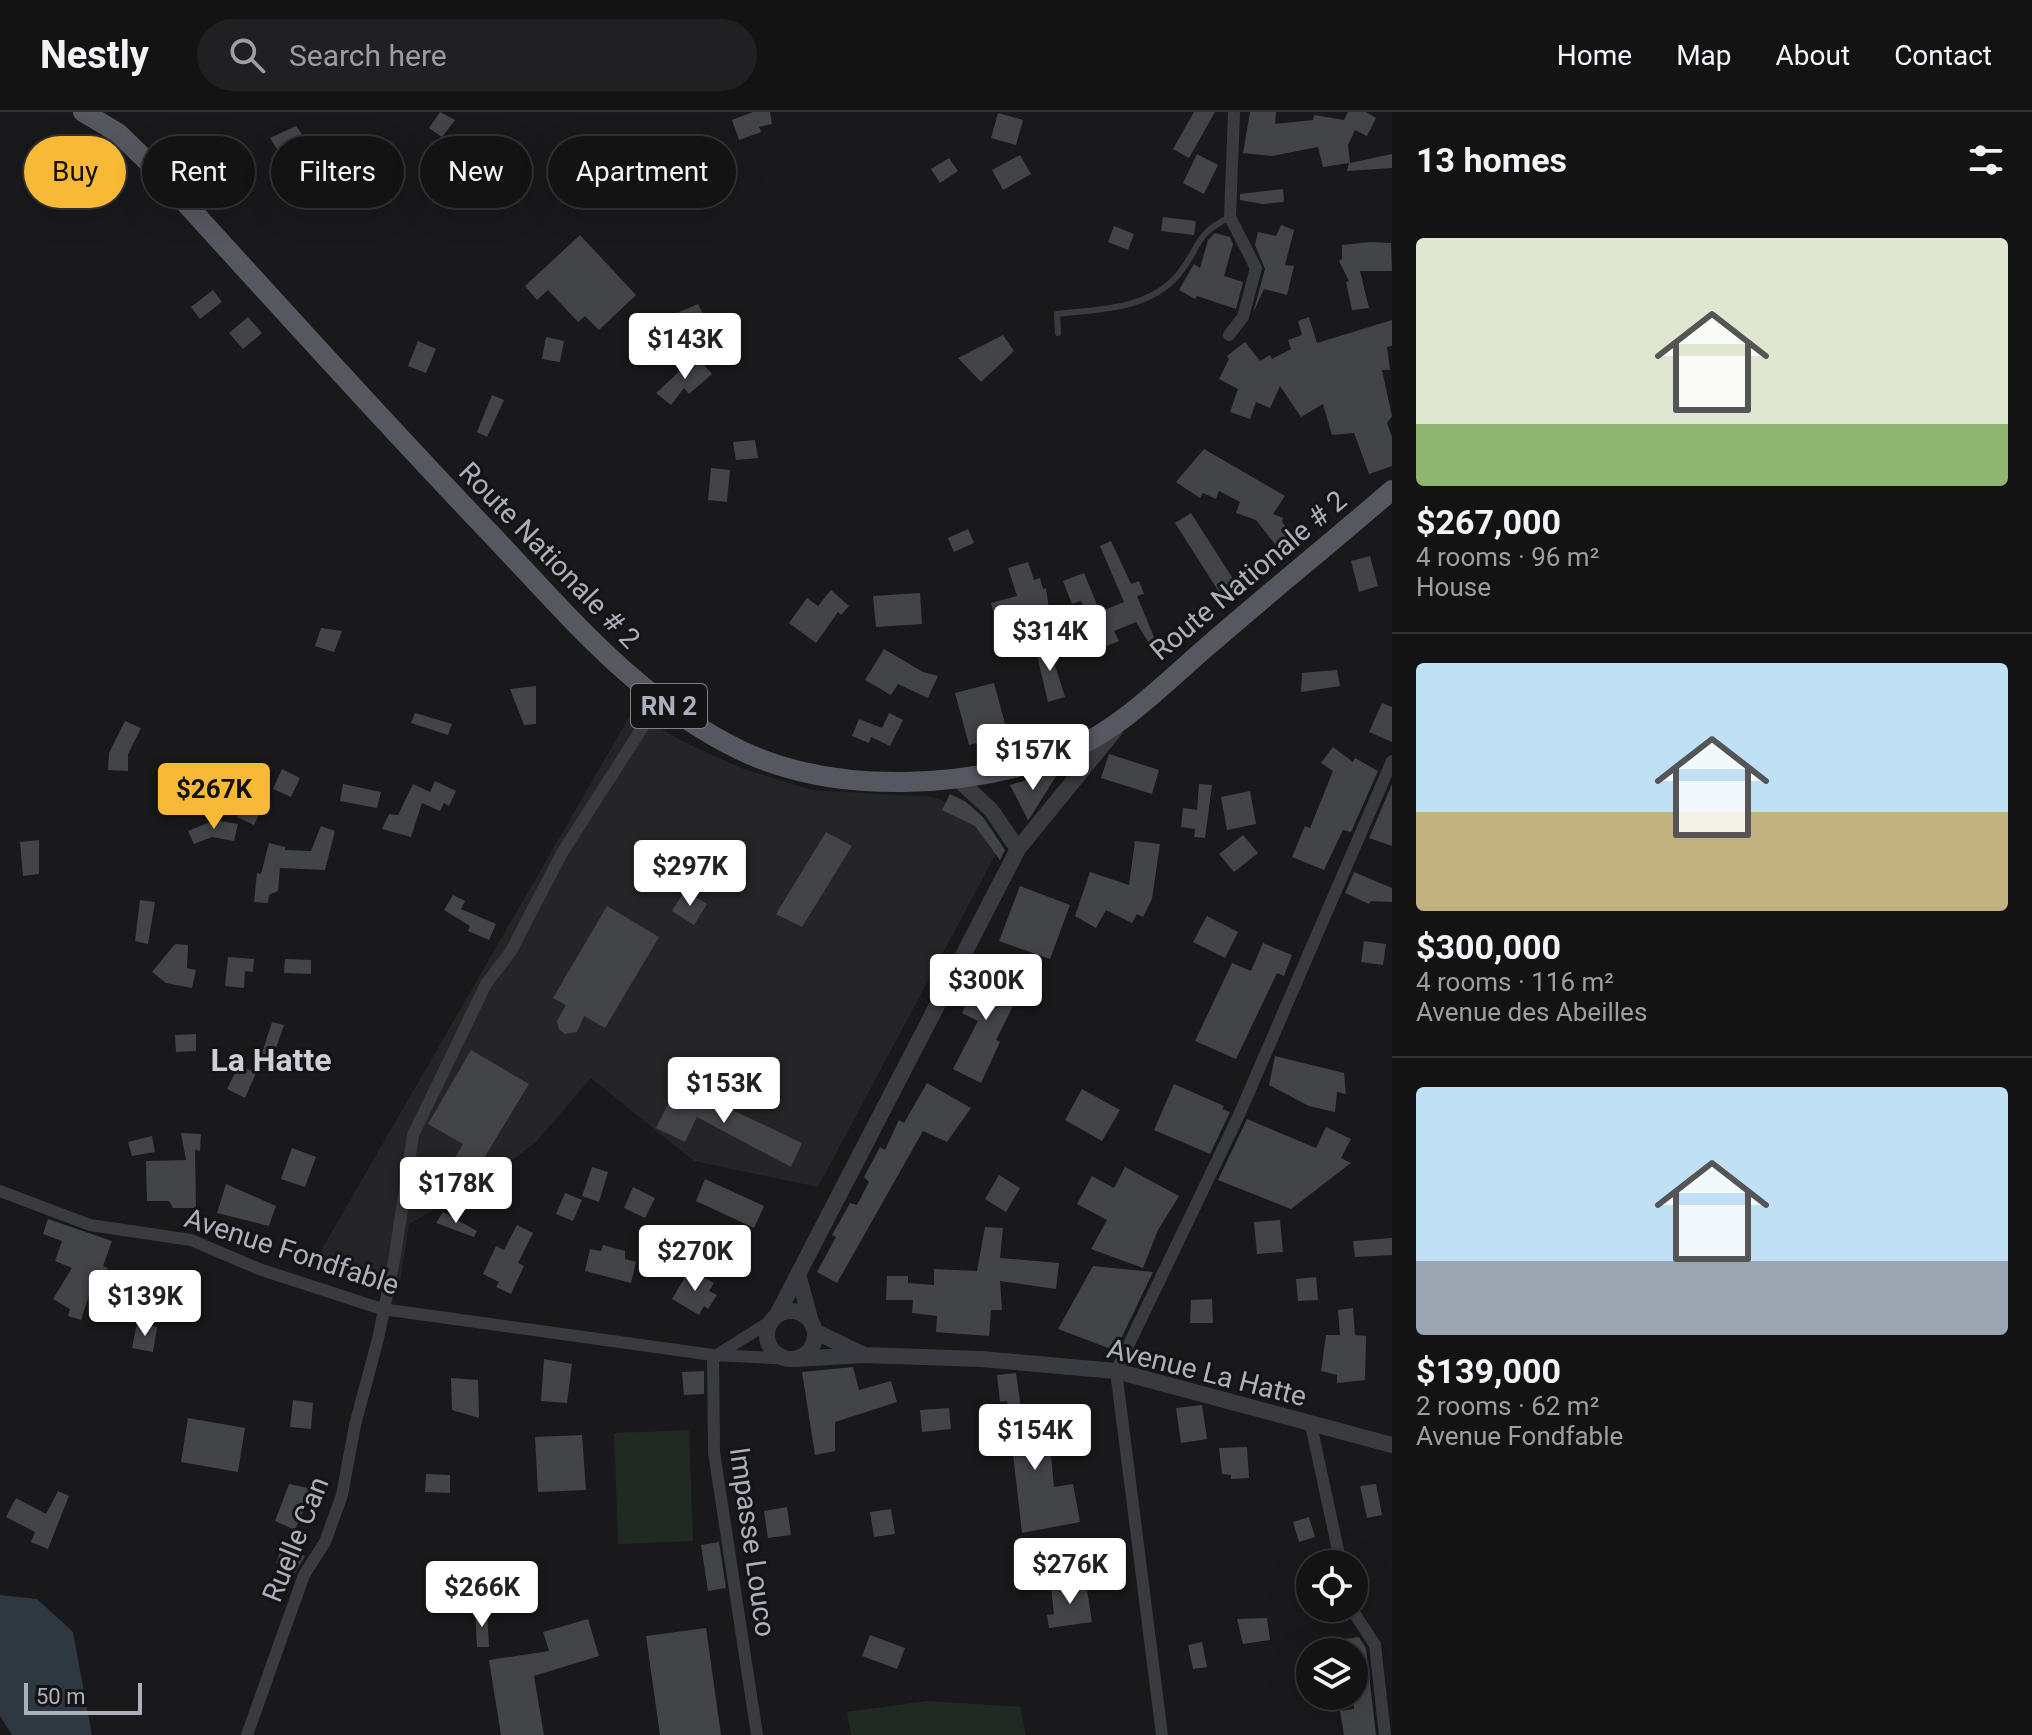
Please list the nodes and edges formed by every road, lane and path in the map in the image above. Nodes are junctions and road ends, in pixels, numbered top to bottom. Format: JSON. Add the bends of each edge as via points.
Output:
{"nodes":[{"id":1,"x":83,"y":112,"type":"edge"},
{"id":2,"x":1234,"y":112,"type":"edge"},
{"id":3,"x":1230,"y":217,"type":"junction"},
{"id":4,"x":1058,"y":333,"type":"dead end"},
{"id":5,"x":1229,"y":335,"type":"dead end"},
{"id":6,"x":1392,"y":490,"type":"edge"},
{"id":7,"x":660,"y":700,"type":"junction"},
{"id":8,"x":1129,"y":713,"type":"junction"},
{"id":9,"x":1392,"y":761,"type":"edge"},
{"id":10,"x":960,"y":781,"type":"junction"},
{"id":11,"x":1018,"y":849,"type":"junction"},
{"id":12,"x":0,"y":1191,"type":"edge"},
{"id":13,"x":798,"y":1274,"type":"junction"},
{"id":14,"x":382,"y":1309,"type":"junction"},
{"id":15,"x":774,"y":1318,"type":"junction"},
{"id":16,"x":813,"y":1325,"type":"junction"},
{"id":17,"x":715,"y":1355,"type":"junction"},
{"id":18,"x":864,"y":1355,"type":"junction"},
{"id":19,"x":794,"y":1359,"type":"junction"},
{"id":20,"x":1116,"y":1371,"type":"junction"},
{"id":21,"x":1311,"y":1425,"type":"junction"},
{"id":22,"x":1392,"y":1445,"type":"edge"},
{"id":23,"x":1338,"y":1550,"type":"edge"},
{"id":24,"x":1360,"y":1622,"type":"edge"},
{"id":25,"x":247,"y":1735,"type":"edge"},
{"id":26,"x":757,"y":1735,"type":"edge"},
{"id":27,"x":1162,"y":1735,"type":"edge"},
{"id":28,"x":1385,"y":1735,"type":"edge"}],
"edges":[{"from":1,"to":7,"type":"main road","name":"Route Nationale # 2","number":"RN 2","via":[[118,133],[149,163],[594,644]]},
{"from":2,"to":3,"type":"street"},
{"from":3,"to":4,"type":"lane","via":[[1206,228],[1177,276],[1158,289],[1130,306],[1057,314]]},
{"from":3,"to":5,"type":"street","via":[[1256,268],[1243,317]]},
{"from":6,"to":8,"type":"main road","name":"Route Nationale # 2","number":"RN 2"},
{"from":7,"to":10,"type":"main road","name":"Route Nationale # 2","number":"RN 2","via":[[746,753],[810,772],[910,784]]},
{"from":7,"to":14,"type":"street","name":"Ruelle Can","via":[[562,853],[511,951],[486,984],[413,1135]]},
{"from":8,"to":10,"type":"main road","name":"Route Nationale # 2","number":"RN 2","via":[[1072,750]]},
{"from":8,"to":11,"type":"street"},
{"from":9,"to":20,"type":"street","via":[[1239,1115]]},
{"from":10,"to":11,"type":"street","via":[[991,810]]},
{"from":11,"to":13,"type":"street"},
{"from":12,"to":14,"type":"street","name":"Avenue Fondfable","via":[[90,1225],[191,1240],[259,1269]]},
{"from":13,"to":15,"type":"street"},
{"from":13,"to":16,"type":"street"},
{"from":14,"to":17,"type":"street","name":"Avenue Fondfable"},
{"from":14,"to":25,"type":"street","name":"Ruelle Can","via":[[342,1495],[325,1542],[304,1575]]},
{"from":15,"to":16,"type":"street","via":[[792,1310]]},
{"from":15,"to":17,"type":"street"},
{"from":15,"to":19,"type":"street","via":[[767,1328],[769,1344],[777,1355]]},
{"from":16,"to":18,"type":"street","name":"Avenue La Hatte"},
{"from":16,"to":19,"type":"street","via":[[813,1346]]},
{"from":17,"to":19,"type":"street","name":"Avenue Fondfable"},
{"from":17,"to":26,"type":"street","name":"Impasse Louco","via":[[714,1452]]},
{"from":18,"to":19,"type":"street","name":"Avenue La Hatte"},
{"from":18,"to":20,"type":"street","name":"Avenue La Hatte"},
{"from":20,"to":21,"type":"street","name":"Avenue La Hatte"},
{"from":20,"to":27,"type":"street"},
{"from":21,"to":22,"type":"street","name":"Avenue La Hatte"},
{"from":21,"to":23,"type":"street"},
{"from":24,"to":28,"type":"street","via":[[1375,1645]]}]}
